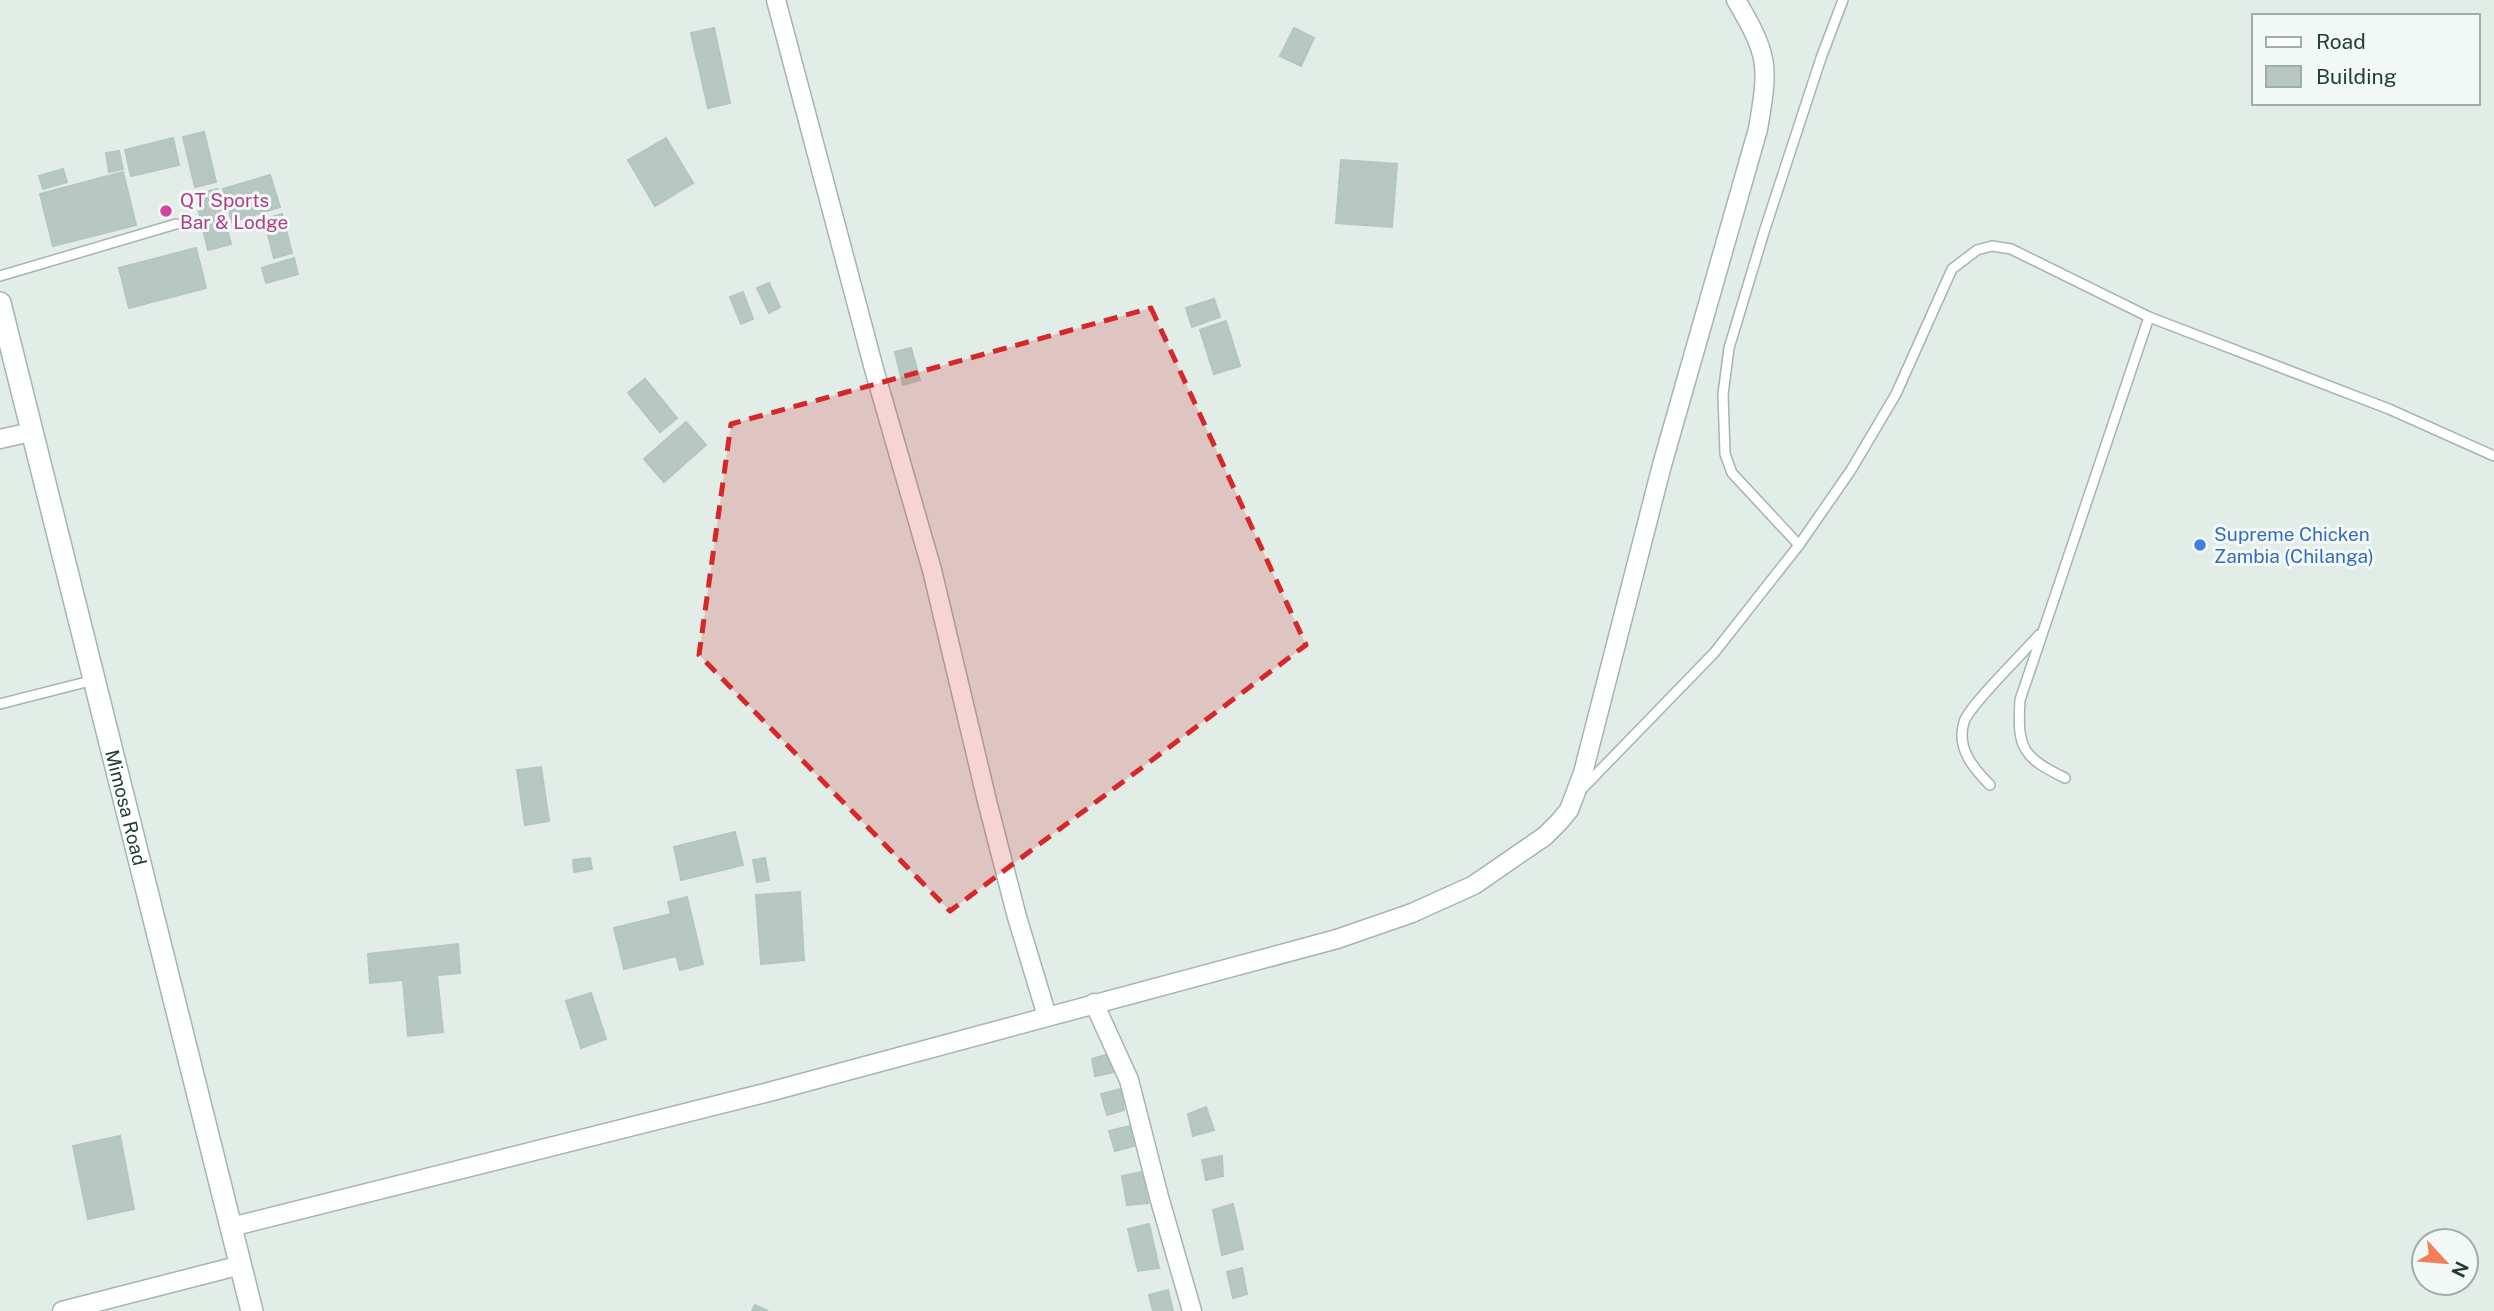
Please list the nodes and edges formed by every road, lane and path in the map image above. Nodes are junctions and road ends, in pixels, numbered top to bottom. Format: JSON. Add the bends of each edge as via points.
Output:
{"nodes":[{"id":1,"x":776,"y":0,"type":"edge"},
{"id":2,"x":1736,"y":0,"type":"edge"},
{"id":3,"x":1843,"y":0,"type":"edge"},
{"id":4,"x":176,"y":224,"type":"dead end"},
{"id":5,"x":0,"y":276,"type":"edge"},
{"id":6,"x":0,"y":303,"type":"edge"},
{"id":7,"x":2149,"y":317,"type":"junction"},
{"id":8,"x":31,"y":432,"type":"junction"},
{"id":9,"x":0,"y":439,"type":"edge"},
{"id":10,"x":2494,"y":456,"type":"edge"},
{"id":11,"x":1799,"y":545,"type":"junction"},
{"id":12,"x":2042,"y":632,"type":"junction"},
{"id":13,"x":94,"y":680,"type":"junction"},
{"id":14,"x":0,"y":704,"type":"edge"},
{"id":15,"x":2065,"y":778,"type":"dead end"},
{"id":16,"x":1990,"y":785,"type":"dead end"},
{"id":17,"x":1575,"y":796,"type":"junction"},
{"id":18,"x":1094,"y":1003,"type":"junction"},
{"id":19,"x":1047,"y":1016,"type":"junction"},
{"id":20,"x":231,"y":1227,"type":"junction"},
{"id":21,"x":241,"y":1265,"type":"junction"},
{"id":22,"x":62,"y":1311,"type":"edge"},
{"id":23,"x":252,"y":1311,"type":"edge"},
{"id":24,"x":1192,"y":1311,"type":"edge"}],
"edges":[{"from":1,"to":19,"type":"street","via":[[932,570],[1014,904]]},
{"from":2,"to":17,"type":"street","via":[[1765,59],[1758,129],[1662,465]]},
{"from":3,"to":11,"type":"lane","via":[[1764,232],[1729,348],[1723,394],[1725,454],[1732,473]]},
{"from":4,"to":5,"type":"lane"},
{"from":6,"to":8,"type":"street","name":"Mimosa Road"},
{"from":7,"to":10,"type":"lane","via":[[2389,409]]},
{"from":7,"to":11,"type":"lane","via":[[2011,249],[1992,246],[1977,250],[1952,269],[1895,394],[1851,470]]},
{"from":7,"to":12,"type":"lane"},
{"from":8,"to":9,"type":"street"},
{"from":8,"to":13,"type":"street","name":"Mimosa Road"},
{"from":11,"to":17,"type":"lane","via":[[1714,653]]},
{"from":12,"to":15,"type":"lane","via":[[2020,700],[2018,731],[2038,765]]},
{"from":12,"to":16,"type":"lane","via":[[1964,721],[1963,744],[1971,766]]},
{"from":13,"to":14,"type":"lane"},
{"from":13,"to":20,"type":"street","name":"Mimosa Road"},
{"from":17,"to":18,"type":"street","via":[[1569,810],[1545,836],[1474,885],[1412,913],[1336,939]]},
{"from":18,"to":19,"type":"street"},
{"from":18,"to":24,"type":"street","via":[[1125,1068]]},
{"from":19,"to":20,"type":"street","via":[[765,1093]]},
{"from":20,"to":21,"type":"street","name":"Mimosa Road"},
{"from":21,"to":22,"type":"street"},
{"from":21,"to":23,"type":"street","name":"Mimosa Road"}]}
